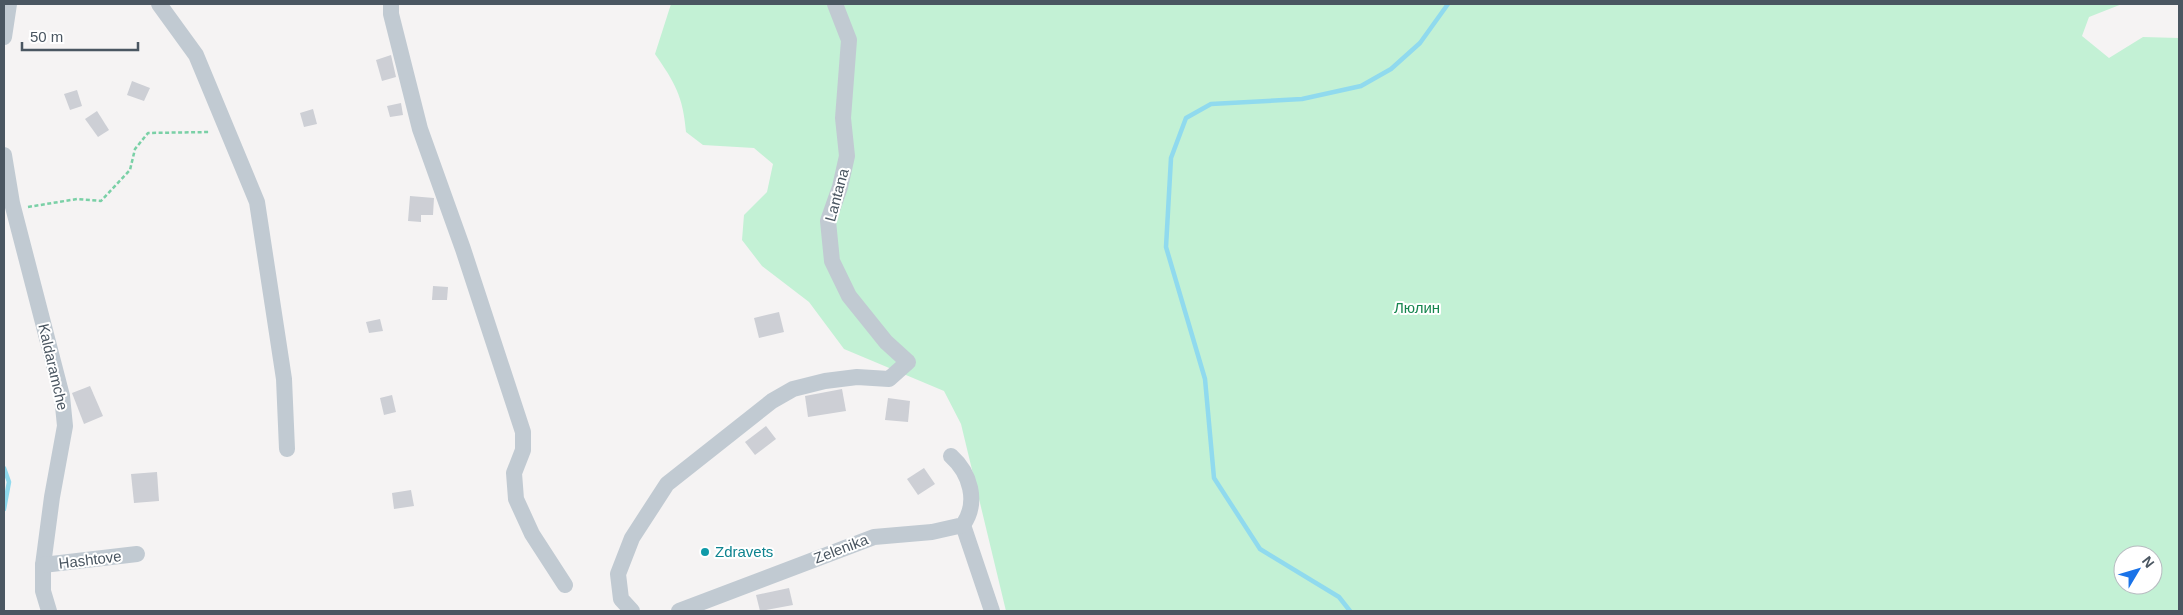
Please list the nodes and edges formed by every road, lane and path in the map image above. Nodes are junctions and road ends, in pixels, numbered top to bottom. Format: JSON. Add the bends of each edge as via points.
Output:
{"nodes":[{"id":1,"x":9,"y":4,"type":"edge"},
{"id":2,"x":159,"y":4,"type":"edge"},
{"id":3,"x":391,"y":4,"type":"edge"},
{"id":4,"x":835,"y":4,"type":"edge"},
{"id":5,"x":4,"y":37,"type":"edge"},
{"id":6,"x":230,"y":132,"type":"junction"},
{"id":7,"x":4,"y":155,"type":"edge"},
{"id":8,"x":12,"y":203,"type":"junction"},
{"id":9,"x":287,"y":449,"type":"dead end"},
{"id":10,"x":950,"y":456,"type":"dead end"},
{"id":11,"x":963,"y":525,"type":"junction"},
{"id":12,"x":137,"y":554,"type":"dead end"},
{"id":13,"x":42,"y":565,"type":"junction"},
{"id":14,"x":564,"y":585,"type":"dead end"},
{"id":15,"x":49,"y":611,"type":"edge"},
{"id":16,"x":632,"y":611,"type":"edge"},
{"id":17,"x":679,"y":611,"type":"edge"},
{"id":18,"x":992,"y":611,"type":"edge"}],
"edges":[{"from":1,"to":5,"type":"street"},
{"from":2,"to":6,"type":"street","via":[[196,55]]},
{"from":3,"to":14,"type":"street","via":[[420,129],[522,432],[523,450],[514,473],[516,499],[532,534]]},
{"from":4,"to":16,"type":"street","name":"Lantana","via":[[849,40],[843,118],[847,156],[828,220],[832,261],[849,296],[886,342],[908,362],[890,379],[857,377],[794,389],[772,401],[666,484],[632,538],[618,574],[621,599]]},
{"from":6,"to":8,"type":"path","via":[[148,133],[135,149],[130,170],[101,201],[77,198],[17,210]]},
{"from":6,"to":9,"type":"street","via":[[258,202],[284,379]]},
{"from":7,"to":8,"type":"street","name":"Kaldaramche"},
{"from":8,"to":13,"type":"street","name":"Kaldaramche","via":[[62,396],[65,426]]},
{"from":10,"to":11,"type":"street","via":[[961,465],[970,484],[969,516]]},
{"from":11,"to":17,"type":"street","name":"Zelenika","via":[[932,532],[874,536]]},
{"from":11,"to":18,"type":"street"},
{"from":12,"to":13,"type":"street","name":"Hashtove"},
{"from":13,"to":15,"type":"street","name":"Kaldaramche"}]}
